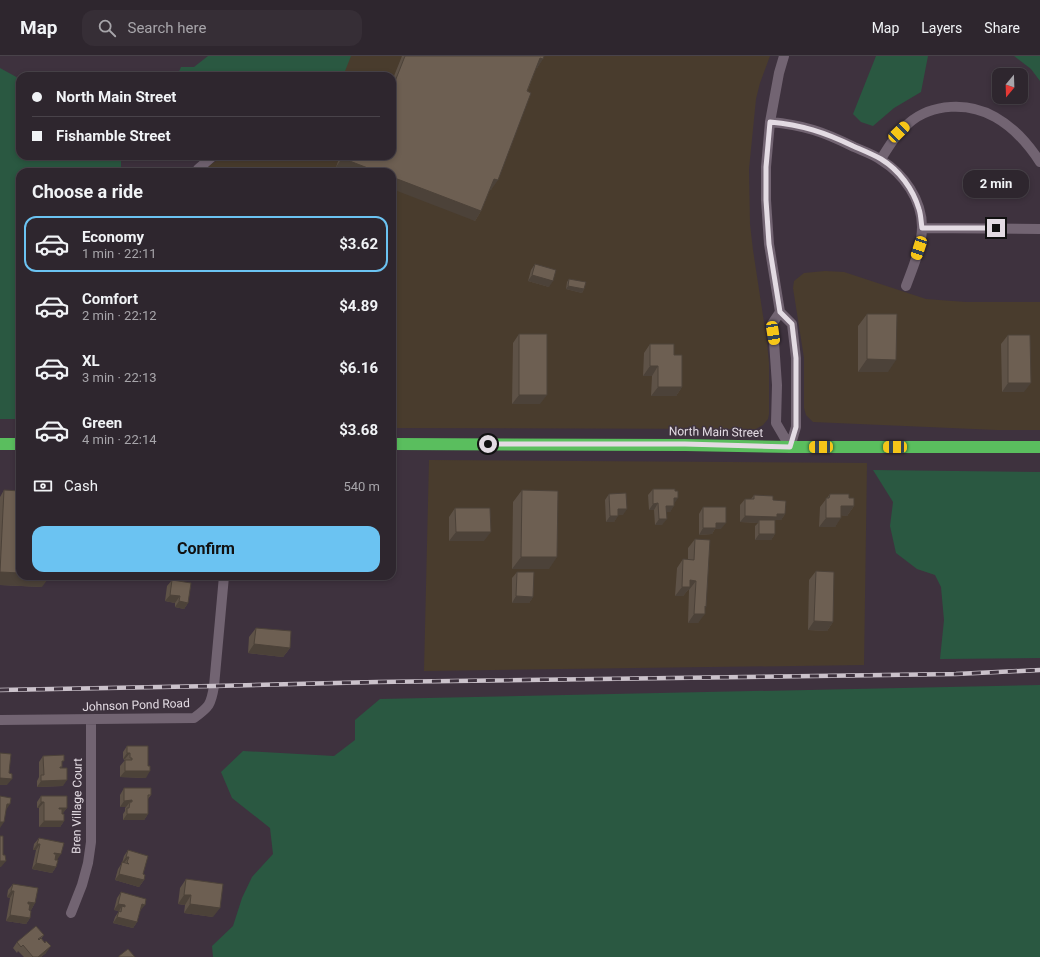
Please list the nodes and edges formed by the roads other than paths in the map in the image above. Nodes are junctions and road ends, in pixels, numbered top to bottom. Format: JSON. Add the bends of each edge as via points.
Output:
{"nodes":[{"id":1,"x":784,"y":56,"type":"edge"},
{"id":2,"x":770,"y":122,"type":"junction"},
{"id":3,"x":881,"y":159,"type":"junction"},
{"id":4,"x":208,"y":160,"type":"edge"},
{"id":5,"x":1040,"y":162,"type":"edge"},
{"id":6,"x":199,"y":168,"type":"edge"},
{"id":7,"x":922,"y":228,"type":"junction"},
{"id":8,"x":1040,"y":229,"type":"edge"},
{"id":9,"x":906,"y":286,"type":"dead end"},
{"id":10,"x":780,"y":312,"type":"junction"},
{"id":11,"x":0,"y":444,"type":"edge"},
{"id":12,"x":16,"y":444,"type":"edge"},
{"id":13,"x":396,"y":444,"type":"edge"},
{"id":14,"x":790,"y":447,"type":"junction"},
{"id":15,"x":1040,"y":447,"type":"edge"},
{"id":16,"x":224,"y":580,"type":"edge"},
{"id":17,"x":0,"y":720,"type":"edge"},
{"id":18,"x":91,"y":720,"type":"junction"},
{"id":19,"x":71,"y":913,"type":"dead end"}],
"edges":[{"from":1,"to":2,"type":"street"},
{"from":2,"to":3,"type":"street","via":[[812,129]]},
{"from":2,"to":10,"type":"street","via":[[766,200],[769,244]]},
{"from":3,"to":5,"type":"street","via":[[909,122],[930,111],[967,107],[994,116],[1005,124],[1031,149]]},
{"from":3,"to":7,"type":"street","via":[[895,170],[913,194],[920,210]]},
{"from":4,"to":6,"type":"street"},
{"from":7,"to":8,"type":"street"},
{"from":7,"to":9,"type":"street","via":[[919,248]]},
{"from":10,"to":14,"type":"street","via":[[792,324],[796,358],[796,427]]},
{"from":10,"to":14,"type":"street","via":[[772,324],[777,385],[776,423]]},
{"from":11,"to":12,"type":"highway"},
{"from":13,"to":14,"type":"highway","name":"North Main Street","via":[[685,444]]},
{"from":14,"to":15,"type":"highway","name":"North Main Street"},
{"from":16,"to":18,"type":"street","name":"Johnson Pond Road","via":[[214,686],[211,702],[206,708],[194,718]]},
{"from":17,"to":18,"type":"street","name":"Johnson Pond Road"},
{"from":18,"to":19,"type":"street","name":"Bren Village Court","via":[[91,842],[82,885]]}]}
